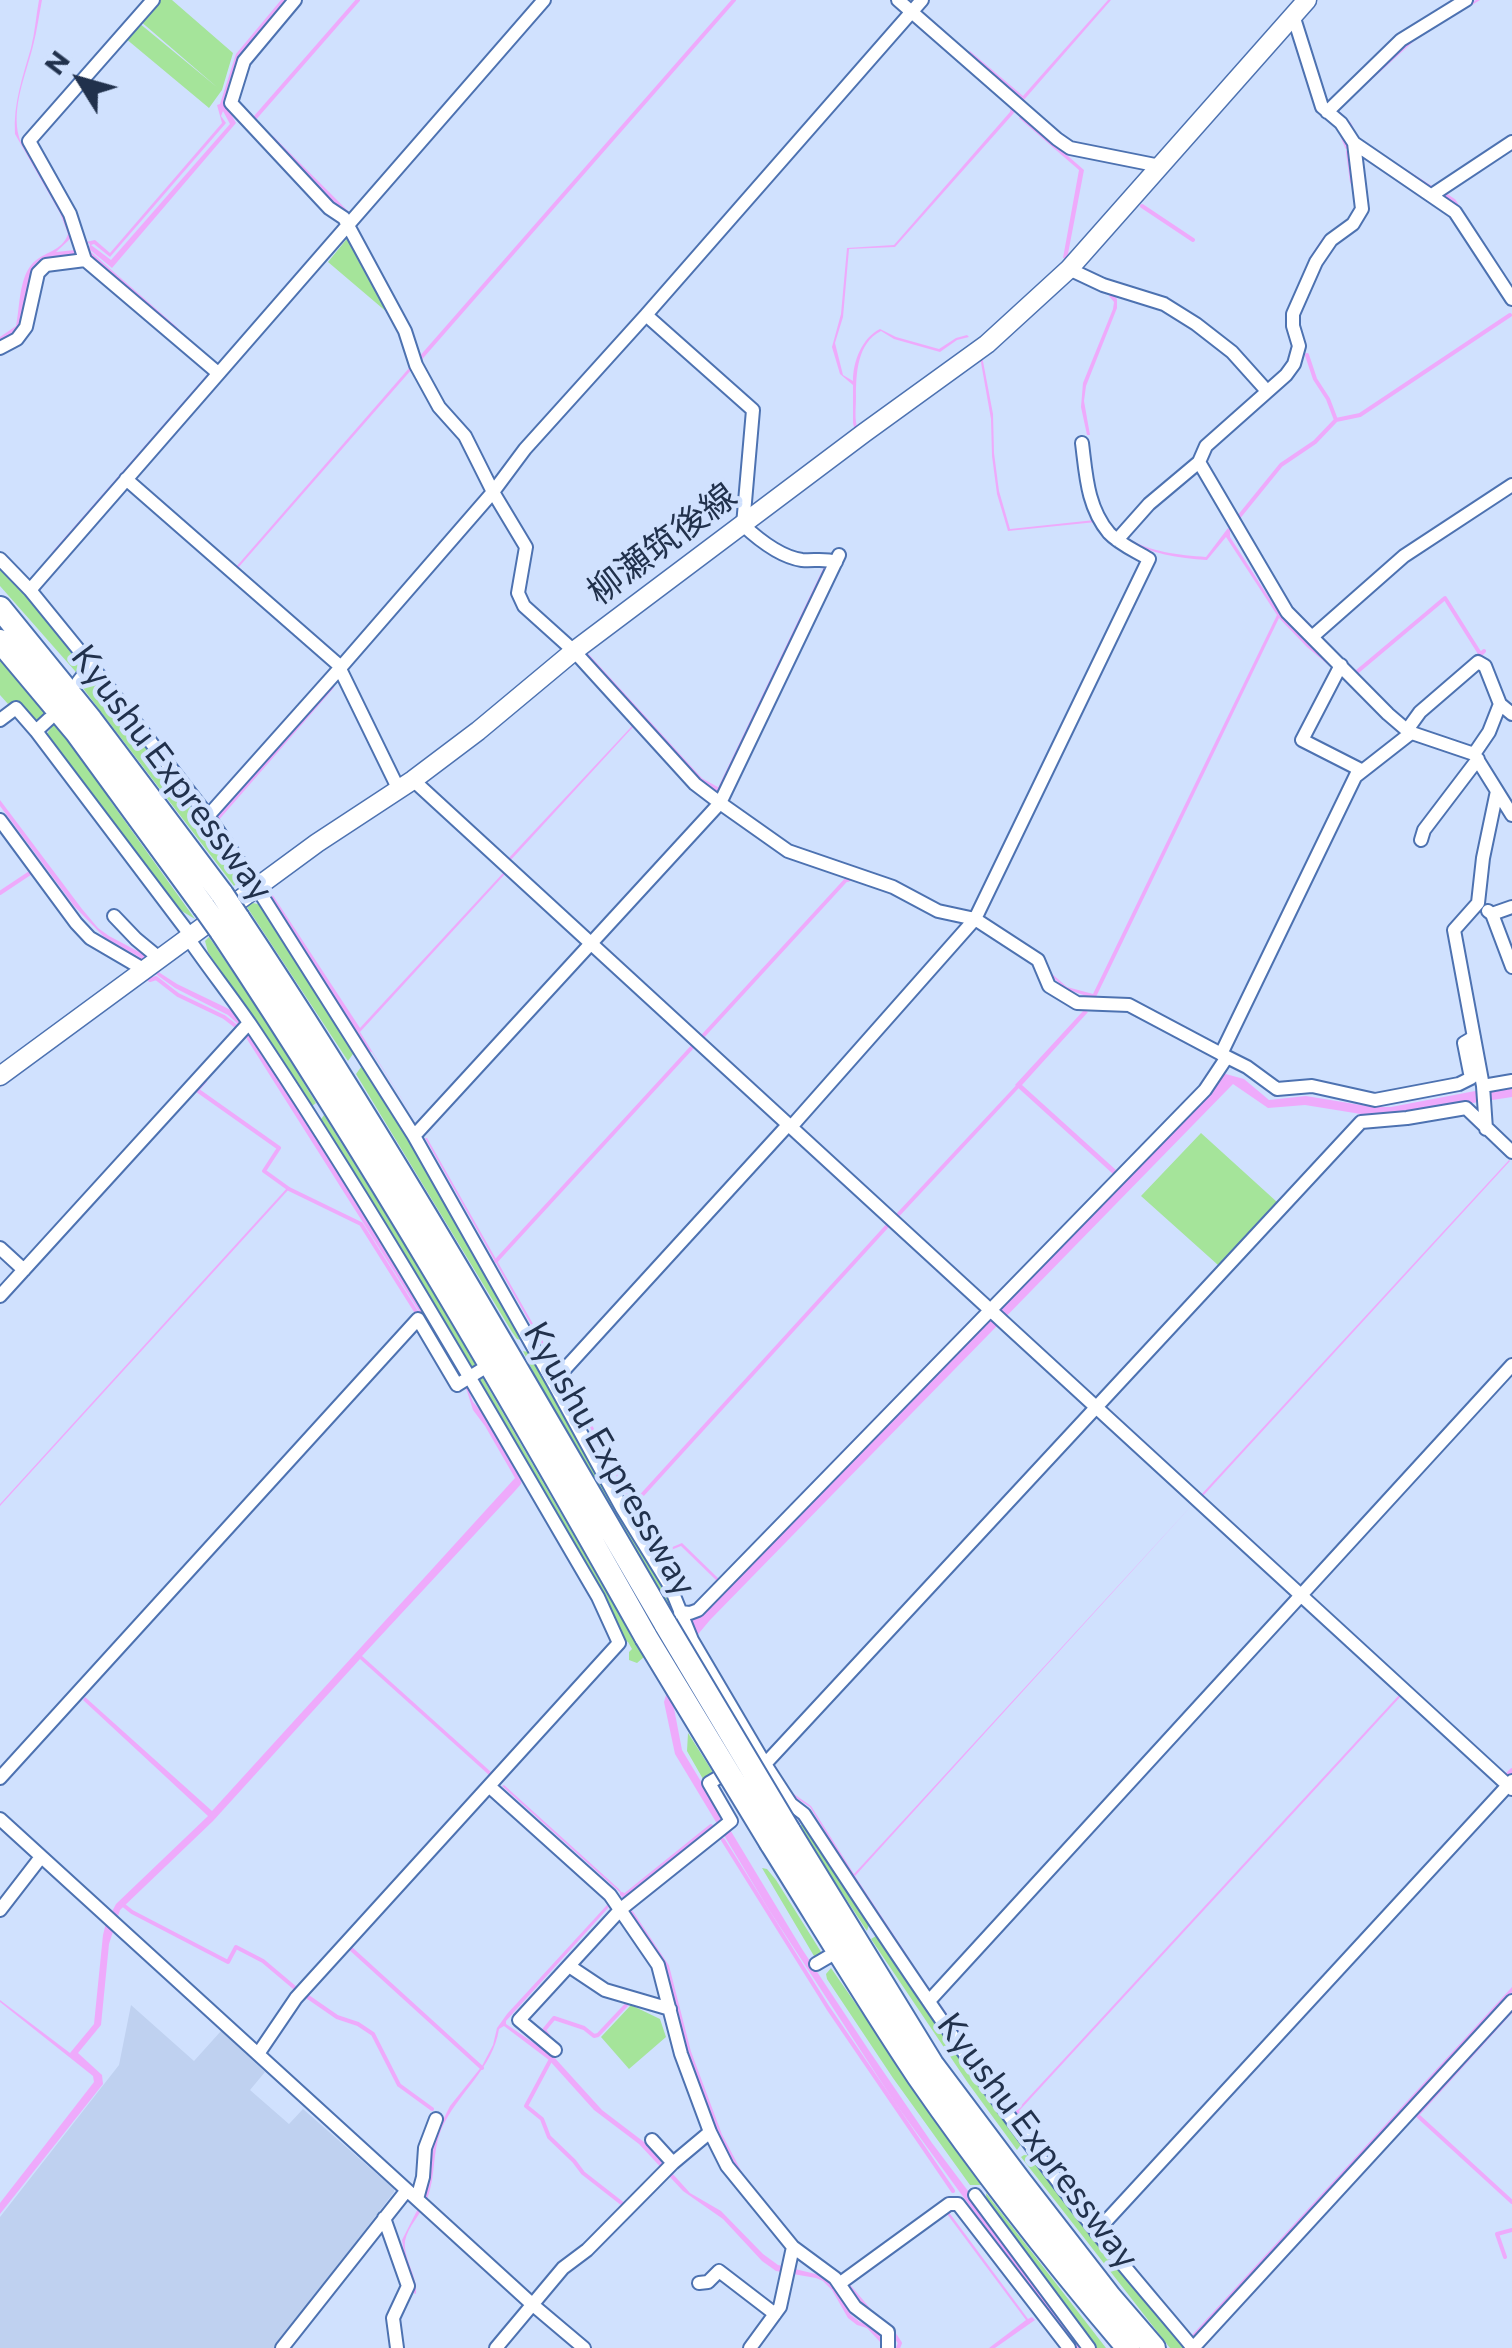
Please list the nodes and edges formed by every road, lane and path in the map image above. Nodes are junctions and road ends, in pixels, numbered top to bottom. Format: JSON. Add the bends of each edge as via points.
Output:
{"nodes":[{"id":1,"x":153,"y":0,"type":"edge"},
{"id":2,"x":294,"y":0,"type":"edge"},
{"id":3,"x":544,"y":0,"type":"edge"},
{"id":4,"x":898,"y":0,"type":"edge"},
{"id":5,"x":922,"y":0,"type":"edge"},
{"id":6,"x":1307,"y":0,"type":"edge"},
{"id":7,"x":1466,"y":0,"type":"edge"},
{"id":8,"x":911,"y":12,"type":"junction"},
{"id":9,"x":1293,"y":15,"type":"junction"},
{"id":10,"x":1327,"y":112,"type":"junction"},
{"id":11,"x":1512,"y":142,"type":"edge"},
{"id":12,"x":1354,"y":143,"type":"junction"},
{"id":13,"x":1160,"y":166,"type":"junction"},
{"id":14,"x":1432,"y":195,"type":"junction"},
{"id":15,"x":348,"y":225,"type":"junction"},
{"id":16,"x":85,"y":260,"type":"junction"},
{"id":17,"x":1069,"y":269,"type":"junction"},
{"id":18,"x":1512,"y":298,"type":"edge"},
{"id":19,"x":646,"y":315,"type":"junction"},
{"id":20,"x":0,"y":348,"type":"edge"},
{"id":21,"x":218,"y":372,"type":"junction"},
{"id":22,"x":1267,"y":391,"type":"junction"},
{"id":23,"x":1083,"y":443,"type":"dead end"},
{"id":24,"x":1200,"y":462,"type":"junction"},
{"id":25,"x":126,"y":479,"type":"junction"},
{"id":26,"x":1512,"y":485,"type":"edge"},
{"id":27,"x":493,"y":492,"type":"junction"},
{"id":28,"x":742,"y":525,"type":"junction"},
{"id":29,"x":1116,"y":540,"type":"junction"},
{"id":30,"x":0,"y":559,"type":"edge"},
{"id":31,"x":30,"y":590,"type":"junction"},
{"id":32,"x":0,"y":608,"type":"edge"},
{"id":33,"x":1312,"y":638,"type":"junction"},
{"id":34,"x":0,"y":641,"type":"edge"},
{"id":35,"x":574,"y":652,"type":"junction"},
{"id":36,"x":1341,"y":664,"type":"junction"},
{"id":37,"x":91,"y":665,"type":"junction"},
{"id":38,"x":340,"y":668,"type":"junction"},
{"id":39,"x":78,"y":682,"type":"dead end"},
{"id":40,"x":1500,"y":704,"type":"junction"},
{"id":41,"x":1512,"y":714,"type":"edge"},
{"id":42,"x":48,"y":719,"type":"dead end"},
{"id":43,"x":0,"y":720,"type":"edge"},
{"id":44,"x":36,"y":731,"type":"junction"},
{"id":45,"x":1409,"y":732,"type":"junction"},
{"id":46,"x":1476,"y":757,"type":"junction"},
{"id":47,"x":1356,"y":776,"type":"junction"},
{"id":48,"x":406,"y":785,"type":"junction"},
{"id":49,"x":1504,"y":796,"type":"edge"},
{"id":50,"x":720,"y":802,"type":"junction"},
{"id":51,"x":208,"y":816,"type":"junction"},
{"id":52,"x":1512,"y":816,"type":"edge"},
{"id":53,"x":0,"y":820,"type":"edge"},
{"id":54,"x":1421,"y":840,"type":"dead end"},
{"id":55,"x":257,"y":888,"type":"junction"},
{"id":56,"x":213,"y":901,"type":"junction"},
{"id":57,"x":1478,"y":903,"type":"junction"},
{"id":58,"x":1512,"y":908,"type":"edge"},
{"id":59,"x":1492,"y":914,"type":"junction"},
{"id":60,"x":114,"y":916,"type":"dead end"},
{"id":61,"x":975,"y":919,"type":"junction"},
{"id":62,"x":190,"y":937,"type":"junction"},
{"id":63,"x":592,"y":945,"type":"junction"},
{"id":64,"x":151,"y":964,"type":"junction"},
{"id":65,"x":1512,"y":966,"type":"edge"},
{"id":66,"x":246,"y":1027,"type":"junction"},
{"id":67,"x":1474,"y":1037,"type":"junction"},
{"id":68,"x":360,"y":1051,"type":"junction"},
{"id":69,"x":1224,"y":1055,"type":"junction"},
{"id":70,"x":348,"y":1066,"type":"dead end"},
{"id":71,"x":0,"y":1076,"type":"edge"},
{"id":72,"x":1512,"y":1080,"type":"edge"},
{"id":73,"x":1483,"y":1086,"type":"junction"},
{"id":74,"x":790,"y":1126,"type":"junction"},
{"id":75,"x":1486,"y":1128,"type":"junction"},
{"id":76,"x":414,"y":1136,"type":"junction"},
{"id":77,"x":1512,"y":1152,"type":"edge"},
{"id":78,"x":0,"y":1248,"type":"edge"},
{"id":79,"x":24,"y":1270,"type":"junction"},
{"id":80,"x":0,"y":1296,"type":"edge"},
{"id":81,"x":989,"y":1311,"type":"junction"},
{"id":82,"x":530,"y":1340,"type":"junction"},
{"id":83,"x":516,"y":1348,"type":"dead end"},
{"id":84,"x":1512,"y":1365,"type":"edge"},
{"id":85,"x":475,"y":1373,"type":"junction"},
{"id":86,"x":554,"y":1382,"type":"junction"},
{"id":87,"x":1095,"y":1406,"type":"junction"},
{"id":88,"x":1301,"y":1596,"type":"junction"},
{"id":89,"x":664,"y":1624,"type":"junction"},
{"id":90,"x":762,"y":1759,"type":"junction"},
{"id":91,"x":0,"y":1778,"type":"edge"},
{"id":92,"x":1511,"y":1785,"type":"edge"},
{"id":93,"x":490,"y":1787,"type":"junction"},
{"id":94,"x":0,"y":1818,"type":"edge"},
{"id":95,"x":780,"y":1837,"type":"junction"},
{"id":96,"x":41,"y":1857,"type":"junction"},
{"id":97,"x":621,"y":1908,"type":"junction"},
{"id":98,"x":0,"y":1910,"type":"edge"},
{"id":99,"x":569,"y":1966,"type":"junction"},
{"id":100,"x":929,"y":2001,"type":"junction"},
{"id":101,"x":1512,"y":2001,"type":"edge"},
{"id":102,"x":670,"y":2009,"type":"junction"},
{"id":103,"x":554,"y":2050,"type":"dead end"},
{"id":104,"x":258,"y":2054,"type":"junction"},
{"id":105,"x":436,"y":2119,"type":"dead end"},
{"id":106,"x":710,"y":2132,"type":"junction"},
{"id":107,"x":652,"y":2140,"type":"dead end"},
{"id":108,"x":673,"y":2163,"type":"junction"},
{"id":109,"x":412,"y":2195,"type":"junction"},
{"id":110,"x":975,"y":2195,"type":"dead end"},
{"id":111,"x":384,"y":2218,"type":"junction"},
{"id":112,"x":1096,"y":2232,"type":"junction"},
{"id":113,"x":793,"y":2247,"type":"junction"},
{"id":114,"x":699,"y":2283,"type":"dead end"},
{"id":115,"x":840,"y":2284,"type":"junction"},
{"id":116,"x":533,"y":2305,"type":"junction"},
{"id":117,"x":775,"y":2314,"type":"junction"},
{"id":118,"x":282,"y":2348,"type":"edge"},
{"id":119,"x":397,"y":2348,"type":"edge"},
{"id":120,"x":496,"y":2348,"type":"edge"},
{"id":121,"x":584,"y":2348,"type":"edge"},
{"id":122,"x":750,"y":2348,"type":"edge"},
{"id":123,"x":888,"y":2348,"type":"edge"},
{"id":124,"x":1069,"y":2348,"type":"edge"},
{"id":125,"x":1089,"y":2348,"type":"edge"},
{"id":126,"x":1128,"y":2348,"type":"edge"},
{"id":127,"x":1154,"y":2348,"type":"edge"},
{"id":128,"x":1193,"y":2348,"type":"edge"}],
"edges":[{"from":1,"to":16,"type":"street","via":[[30,142],[70,214]]},
{"from":2,"to":15,"type":"street","via":[[244,61],[231,103]]},
{"from":3,"to":15,"type":"street"},
{"from":4,"to":8,"type":"street"},
{"from":5,"to":8,"type":"street"},
{"from":6,"to":9,"type":"main road","name":"柳瀬筑後線"},
{"from":7,"to":10,"type":"street","via":[[1401,40]]},
{"from":8,"to":13,"type":"street","via":[[1070,148]]},
{"from":8,"to":19,"type":"street"},
{"from":9,"to":10,"type":"street"},
{"from":9,"to":13,"type":"main road","name":"柳瀬筑後線"},
{"from":10,"to":12,"type":"street"},
{"from":11,"to":14,"type":"street"},
{"from":12,"to":14,"type":"street"},
{"from":12,"to":22,"type":"street","via":[[1362,209],[1316,262],[1293,314],[1294,364]]},
{"from":13,"to":17,"type":"main road","name":"柳瀬筑後線"},
{"from":14,"to":18,"type":"street","via":[[1455,212]]},
{"from":15,"to":21,"type":"street"},
{"from":15,"to":27,"type":"street","via":[[405,331],[416,366],[439,408],[465,436]]},
{"from":16,"to":20,"type":"street","via":[[46,264],[26,328]]},
{"from":16,"to":21,"type":"street"},
{"from":17,"to":22,"type":"street","via":[[1164,304],[1232,352]]},
{"from":17,"to":28,"type":"main road","name":"柳瀬筑後線","via":[[987,344]]},
{"from":19,"to":27,"type":"street"},
{"from":19,"to":28,"type":"street","via":[[753,410]]},
{"from":21,"to":25,"type":"street"},
{"from":22,"to":24,"type":"street","via":[[1206,446]]},
{"from":23,"to":29,"type":"street","via":[[1089,497]]},
{"from":24,"to":29,"type":"street"},
{"from":24,"to":33,"type":"street","via":[[1287,612]]},
{"from":25,"to":31,"type":"street"},
{"from":25,"to":38,"type":"street"},
{"from":26,"to":33,"type":"street","via":[[1404,556]]},
{"from":27,"to":35,"type":"street","via":[[526,547],[518,593],[524,606]]},
{"from":27,"to":38,"type":"street"},
{"from":28,"to":35,"type":"main road","name":"柳瀬筑後線"},
{"from":28,"to":50,"type":"street","via":[[799,560],[838,559]]},
{"from":29,"to":61,"type":"street","via":[[1149,559]]},
{"from":30,"to":31,"type":"street"},
{"from":31,"to":37,"type":"street"},
{"from":32,"to":56,"type":"highway","name":"Kyushu Expressway","via":[[92,720]]},
{"from":33,"to":36,"type":"street"},
{"from":34,"to":56,"type":"highway","name":"Kyushu Expressway"},
{"from":35,"to":48,"type":"main road","name":"柳瀬筑後線"},
{"from":35,"to":50,"type":"street","via":[[695,784]]},
{"from":36,"to":45,"type":"street"},
{"from":36,"to":47,"type":"street","via":[[1302,740],[1359,769]]},
{"from":37,"to":39,"type":"street"},
{"from":37,"to":51,"type":"street"},
{"from":38,"to":48,"type":"street"},
{"from":38,"to":51,"type":"street"},
{"from":40,"to":41,"type":"street"},
{"from":40,"to":45,"type":"street","via":[[1478,662],[1420,712]]},
{"from":40,"to":46,"type":"street"},
{"from":42,"to":44,"type":"street"},
{"from":43,"to":44,"type":"street","via":[[16,708]]},
{"from":44,"to":62,"type":"street"},
{"from":45,"to":46,"type":"street"},
{"from":45,"to":47,"type":"street"},
{"from":46,"to":49,"type":"street"},
{"from":46,"to":54,"type":"street"},
{"from":47,"to":69,"type":"street"},
{"from":48,"to":55,"type":"main road","name":"柳瀬筑後線"},
{"from":48,"to":63,"type":"street"},
{"from":49,"to":52,"type":"street"},
{"from":49,"to":57,"type":"street"},
{"from":50,"to":61,"type":"street","via":[[788,850],[893,887],[938,911]]},
{"from":50,"to":63,"type":"street"},
{"from":51,"to":55,"type":"street"},
{"from":53,"to":64,"type":"street","via":[[90,938]]},
{"from":55,"to":62,"type":"main road","name":"柳瀬筑後線"},
{"from":55,"to":68,"type":"street"},
{"from":56,"to":89,"type":"highway","name":"Kyushu Expressway","bridge":true,"via":[[308,1023],[391,1156]]},
{"from":57,"to":59,"type":"street"},
{"from":57,"to":67,"type":"street","via":[[1454,930]]},
{"from":58,"to":59,"type":"street"},
{"from":59,"to":65,"type":"street"},
{"from":60,"to":64,"type":"street"},
{"from":61,"to":69,"type":"street","via":[[1038,960],[1049,986],[1077,1003],[1129,1005]]},
{"from":61,"to":74,"type":"street"},
{"from":62,"to":64,"type":"main road","name":"柳瀬筑後線"},
{"from":62,"to":66,"type":"street"},
{"from":63,"to":74,"type":"street"},
{"from":63,"to":76,"type":"street"},
{"from":64,"to":71,"type":"main road","name":"柳瀬筑後線"},
{"from":66,"to":79,"type":"street"},
{"from":66,"to":85,"type":"street","via":[[313,1109]]},
{"from":67,"to":69,"type":"street","via":[[1464,1043],[1471,1078],[1375,1100],[1312,1086],[1277,1089]]},
{"from":67,"to":73,"type":"street"},
{"from":68,"to":70,"type":"street"},
{"from":68,"to":76,"type":"street"},
{"from":69,"to":81,"type":"street","via":[[1206,1090]]},
{"from":72,"to":73,"type":"street"},
{"from":73,"to":75,"type":"street"},
{"from":74,"to":81,"type":"street"},
{"from":74,"to":86,"type":"street"},
{"from":75,"to":77,"type":"street"},
{"from":75,"to":87,"type":"street","via":[[1466,1108],[1360,1122]]},
{"from":76,"to":82,"type":"street"},
{"from":78,"to":79,"type":"street"},
{"from":79,"to":80,"type":"street"},
{"from":81,"to":87,"type":"street"},
{"from":81,"to":89,"type":"street","via":[[698,1610]]},
{"from":82,"to":83,"type":"street"},
{"from":82,"to":86,"type":"street"},
{"from":84,"to":88,"type":"street"},
{"from":85,"to":91,"type":"street","via":[[457,1385],[418,1318]]},
{"from":85,"to":93,"type":"street","via":[[619,1643]]},
{"from":86,"to":89,"type":"street","via":[[670,1586]]},
{"from":87,"to":88,"type":"street"},
{"from":87,"to":90,"type":"street"},
{"from":88,"to":92,"type":"street"},
{"from":88,"to":100,"type":"street"},
{"from":89,"to":90,"type":"street","via":[[692,1640]]},
{"from":89,"to":95,"type":"highway","name":"Kyushu Expressway","bridge":true},
{"from":90,"to":97,"type":"street","via":[[709,1783],[732,1820]]},
{"from":90,"to":100,"type":"street","via":[[804,1814],[874,1932]]},
{"from":92,"to":112,"type":"street"},
{"from":93,"to":97,"type":"street"},
{"from":93,"to":104,"type":"street","via":[[296,1998]]},
{"from":94,"to":96,"type":"street"},
{"from":95,"to":126,"type":"highway","name":"Kyushu Expressway","via":[[918,2076]]},
{"from":95,"to":127,"type":"highway","name":"Kyushu Expressway","via":[[932,2064]]},
{"from":96,"to":98,"type":"street"},
{"from":96,"to":104,"type":"street"},
{"from":97,"to":99,"type":"street"},
{"from":97,"to":102,"type":"street","via":[[658,1965]]},
{"from":99,"to":102,"type":"street","via":[[605,1990]]},
{"from":99,"to":103,"type":"street","via":[[519,2020]]},
{"from":100,"to":112,"type":"street"},
{"from":101,"to":128,"type":"street"},
{"from":102,"to":106,"type":"street"},
{"from":104,"to":109,"type":"street"},
{"from":105,"to":109,"type":"street","via":[[423,2177]]},
{"from":106,"to":108,"type":"street"},
{"from":106,"to":113,"type":"street","via":[[727,2166]]},
{"from":107,"to":108,"type":"street"},
{"from":108,"to":116,"type":"street"},
{"from":109,"to":111,"type":"street"},
{"from":109,"to":116,"type":"street"},
{"from":110,"to":125,"type":"street"},
{"from":111,"to":118,"type":"street"},
{"from":111,"to":119,"type":"street","via":[[408,2286],[393,2318]]},
{"from":112,"to":128,"type":"street"},
{"from":113,"to":115,"type":"street"},
{"from":113,"to":117,"type":"street"},
{"from":114,"to":117,"type":"street","via":[[718,2271]]},
{"from":115,"to":123,"type":"street","via":[[888,2332]]},
{"from":115,"to":124,"type":"street","via":[[949,2204],[958,2204]]},
{"from":116,"to":120,"type":"street"},
{"from":116,"to":121,"type":"street"},
{"from":117,"to":122,"type":"street"}]}
